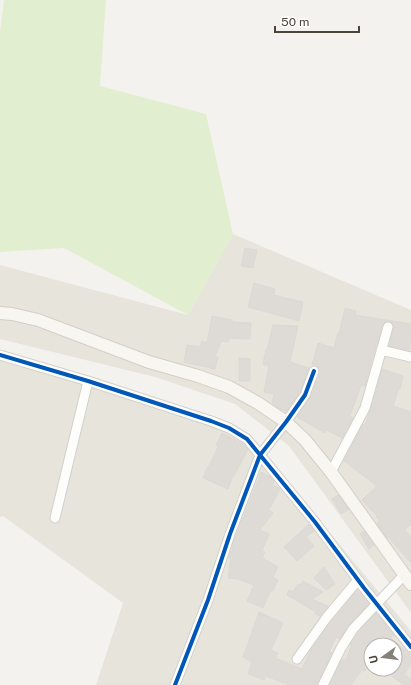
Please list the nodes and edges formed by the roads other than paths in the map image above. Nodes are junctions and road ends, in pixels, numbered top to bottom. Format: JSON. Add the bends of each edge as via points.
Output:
{"nodes":[{"id":1,"x":0,"y":313,"type":"edge"},
{"id":2,"x":388,"y":327,"type":"dead end"},
{"id":3,"x":381,"y":350,"type":"junction"},
{"id":4,"x":0,"y":355,"type":"edge"},
{"id":5,"x":411,"y":357,"type":"edge"},
{"id":6,"x":314,"y":371,"type":"dead end"},
{"id":7,"x":88,"y":381,"type":"junction"},
{"id":8,"x":286,"y":422,"type":"junction"},
{"id":9,"x":262,"y":452,"type":"junction"},
{"id":10,"x":331,"y":472,"type":"junction"},
{"id":11,"x":55,"y":518,"type":"dead end"},
{"id":12,"x":408,"y":579,"type":"edge"},
{"id":13,"x":358,"y":580,"type":"junction"},
{"id":14,"x":377,"y":603,"type":"junction"},
{"id":15,"x":411,"y":646,"type":"edge"},
{"id":16,"x":297,"y":659,"type":"dead end"},
{"id":17,"x":175,"y":685,"type":"edge"},
{"id":18,"x":323,"y":685,"type":"edge"}],
"edges":[{"from":1,"to":8,"type":"main road","via":[[38,320],[149,362],[229,387],[258,402]]},
{"from":2,"to":3,"type":"street"},
{"from":3,"to":5,"type":"street"},
{"from":3,"to":10,"type":"street","via":[[365,408]]},
{"from":4,"to":7,"type":"street"},
{"from":6,"to":8,"type":"street","via":[[305,395]]},
{"from":7,"to":9,"type":"street","via":[[229,428]]},
{"from":7,"to":11,"type":"street"},
{"from":8,"to":9,"type":"street"},
{"from":8,"to":10,"type":"main road","via":[[305,440]]},
{"from":9,"to":13,"type":"street"},
{"from":9,"to":17,"type":"street"},
{"from":10,"to":12,"type":"main road"},
{"from":12,"to":14,"type":"street"},
{"from":13,"to":14,"type":"street"},
{"from":13,"to":16,"type":"street"},
{"from":14,"to":15,"type":"street"},
{"from":14,"to":18,"type":"street","via":[[353,629]]}]}
